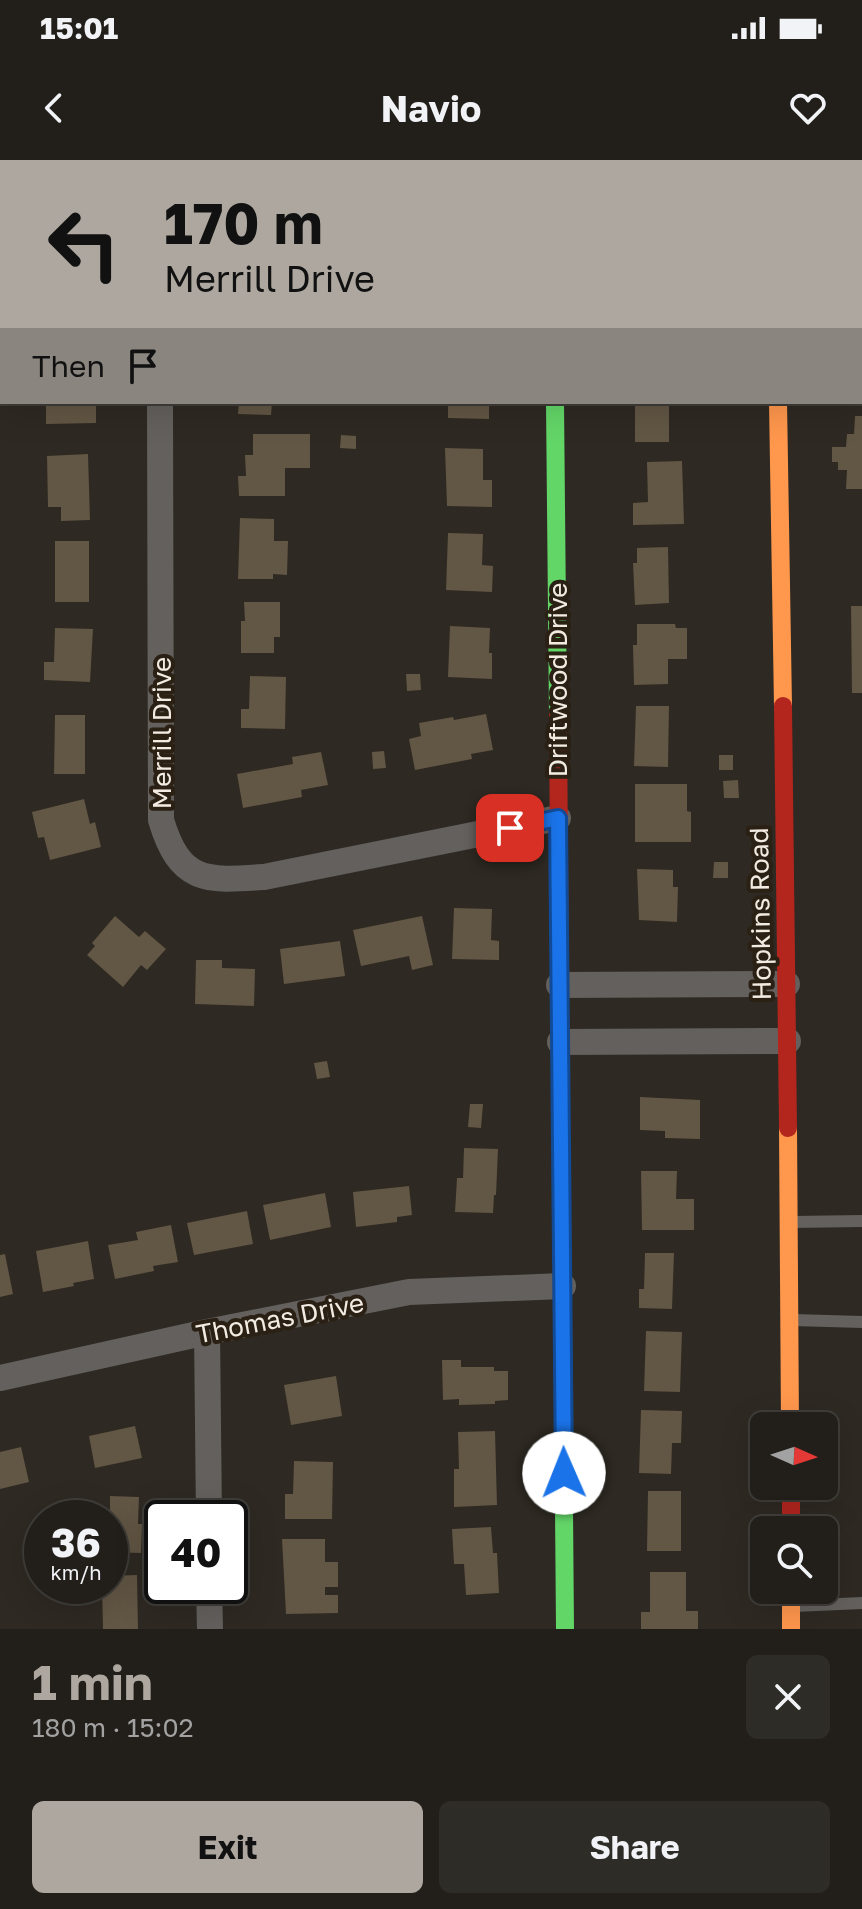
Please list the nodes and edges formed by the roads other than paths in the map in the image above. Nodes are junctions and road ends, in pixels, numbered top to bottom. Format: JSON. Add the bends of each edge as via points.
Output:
{"nodes":[{"id":1,"x":160,"y":404,"type":"edge"},
{"id":2,"x":555,"y":404,"type":"edge"},
{"id":3,"x":778,"y":404,"type":"edge"},
{"id":4,"x":558,"y":818,"type":"junction"},
{"id":5,"x":787,"y":984,"type":"junction"},
{"id":6,"x":559,"y":985,"type":"junction"},
{"id":7,"x":788,"y":1041,"type":"junction"},
{"id":8,"x":560,"y":1042,"type":"junction"},
{"id":9,"x":862,"y":1221,"type":"edge"},
{"id":10,"x":789,"y":1222,"type":"junction"},
{"id":11,"x":563,"y":1286,"type":"junction"},
{"id":12,"x":790,"y":1320,"type":"junction"},
{"id":13,"x":862,"y":1322,"type":"edge"},
{"id":14,"x":207,"y":1332,"type":"junction"},
{"id":15,"x":0,"y":1378,"type":"edge"},
{"id":16,"x":790,"y":1412,"type":"edge"},
{"id":17,"x":209,"y":1500,"type":"edge"},
{"id":18,"x":838,"y":1601,"type":"edge"},
{"id":19,"x":862,"y":1603,"type":"edge"},
{"id":20,"x":209,"y":1604,"type":"edge"},
{"id":21,"x":791,"y":1604,"type":"edge"},
{"id":22,"x":210,"y":1629,"type":"edge"},
{"id":23,"x":565,"y":1629,"type":"edge"},
{"id":24,"x":791,"y":1629,"type":"edge"}],
"edges":[{"from":1,"to":4,"type":"street","name":"Merrill Drive","via":[[161,820],[170,849],[189,870],[218,880],[264,877]]},
{"from":2,"to":4,"type":"street","name":"Driftwood Drive"},
{"from":3,"to":5,"type":"street","name":"Hopkins Road"},
{"from":4,"to":6,"type":"street","name":"Driftwood Drive"},
{"from":5,"to":6,"type":"street"},
{"from":5,"to":7,"type":"street","name":"Hopkins Road"},
{"from":6,"to":8,"type":"street","name":"Driftwood Drive"},
{"from":7,"to":8,"type":"street"},
{"from":7,"to":10,"type":"street","name":"Hopkins Road"},
{"from":8,"to":11,"type":"street","name":"Driftwood Drive"},
{"from":9,"to":10,"type":"lane"},
{"from":10,"to":12,"type":"street","name":"Hopkins Road"},
{"from":11,"to":14,"type":"street","name":"Thomas Drive","via":[[409,1292]]},
{"from":11,"to":23,"type":"street","name":"Driftwood Drive"},
{"from":12,"to":13,"type":"lane"},
{"from":12,"to":16,"type":"street","name":"Hopkins Road"},
{"from":14,"to":15,"type":"street","name":"Thomas Drive"},
{"from":14,"to":17,"type":"street"},
{"from":18,"to":19,"type":"lane"},
{"from":20,"to":22,"type":"street"},
{"from":21,"to":24,"type":"street"}]}
